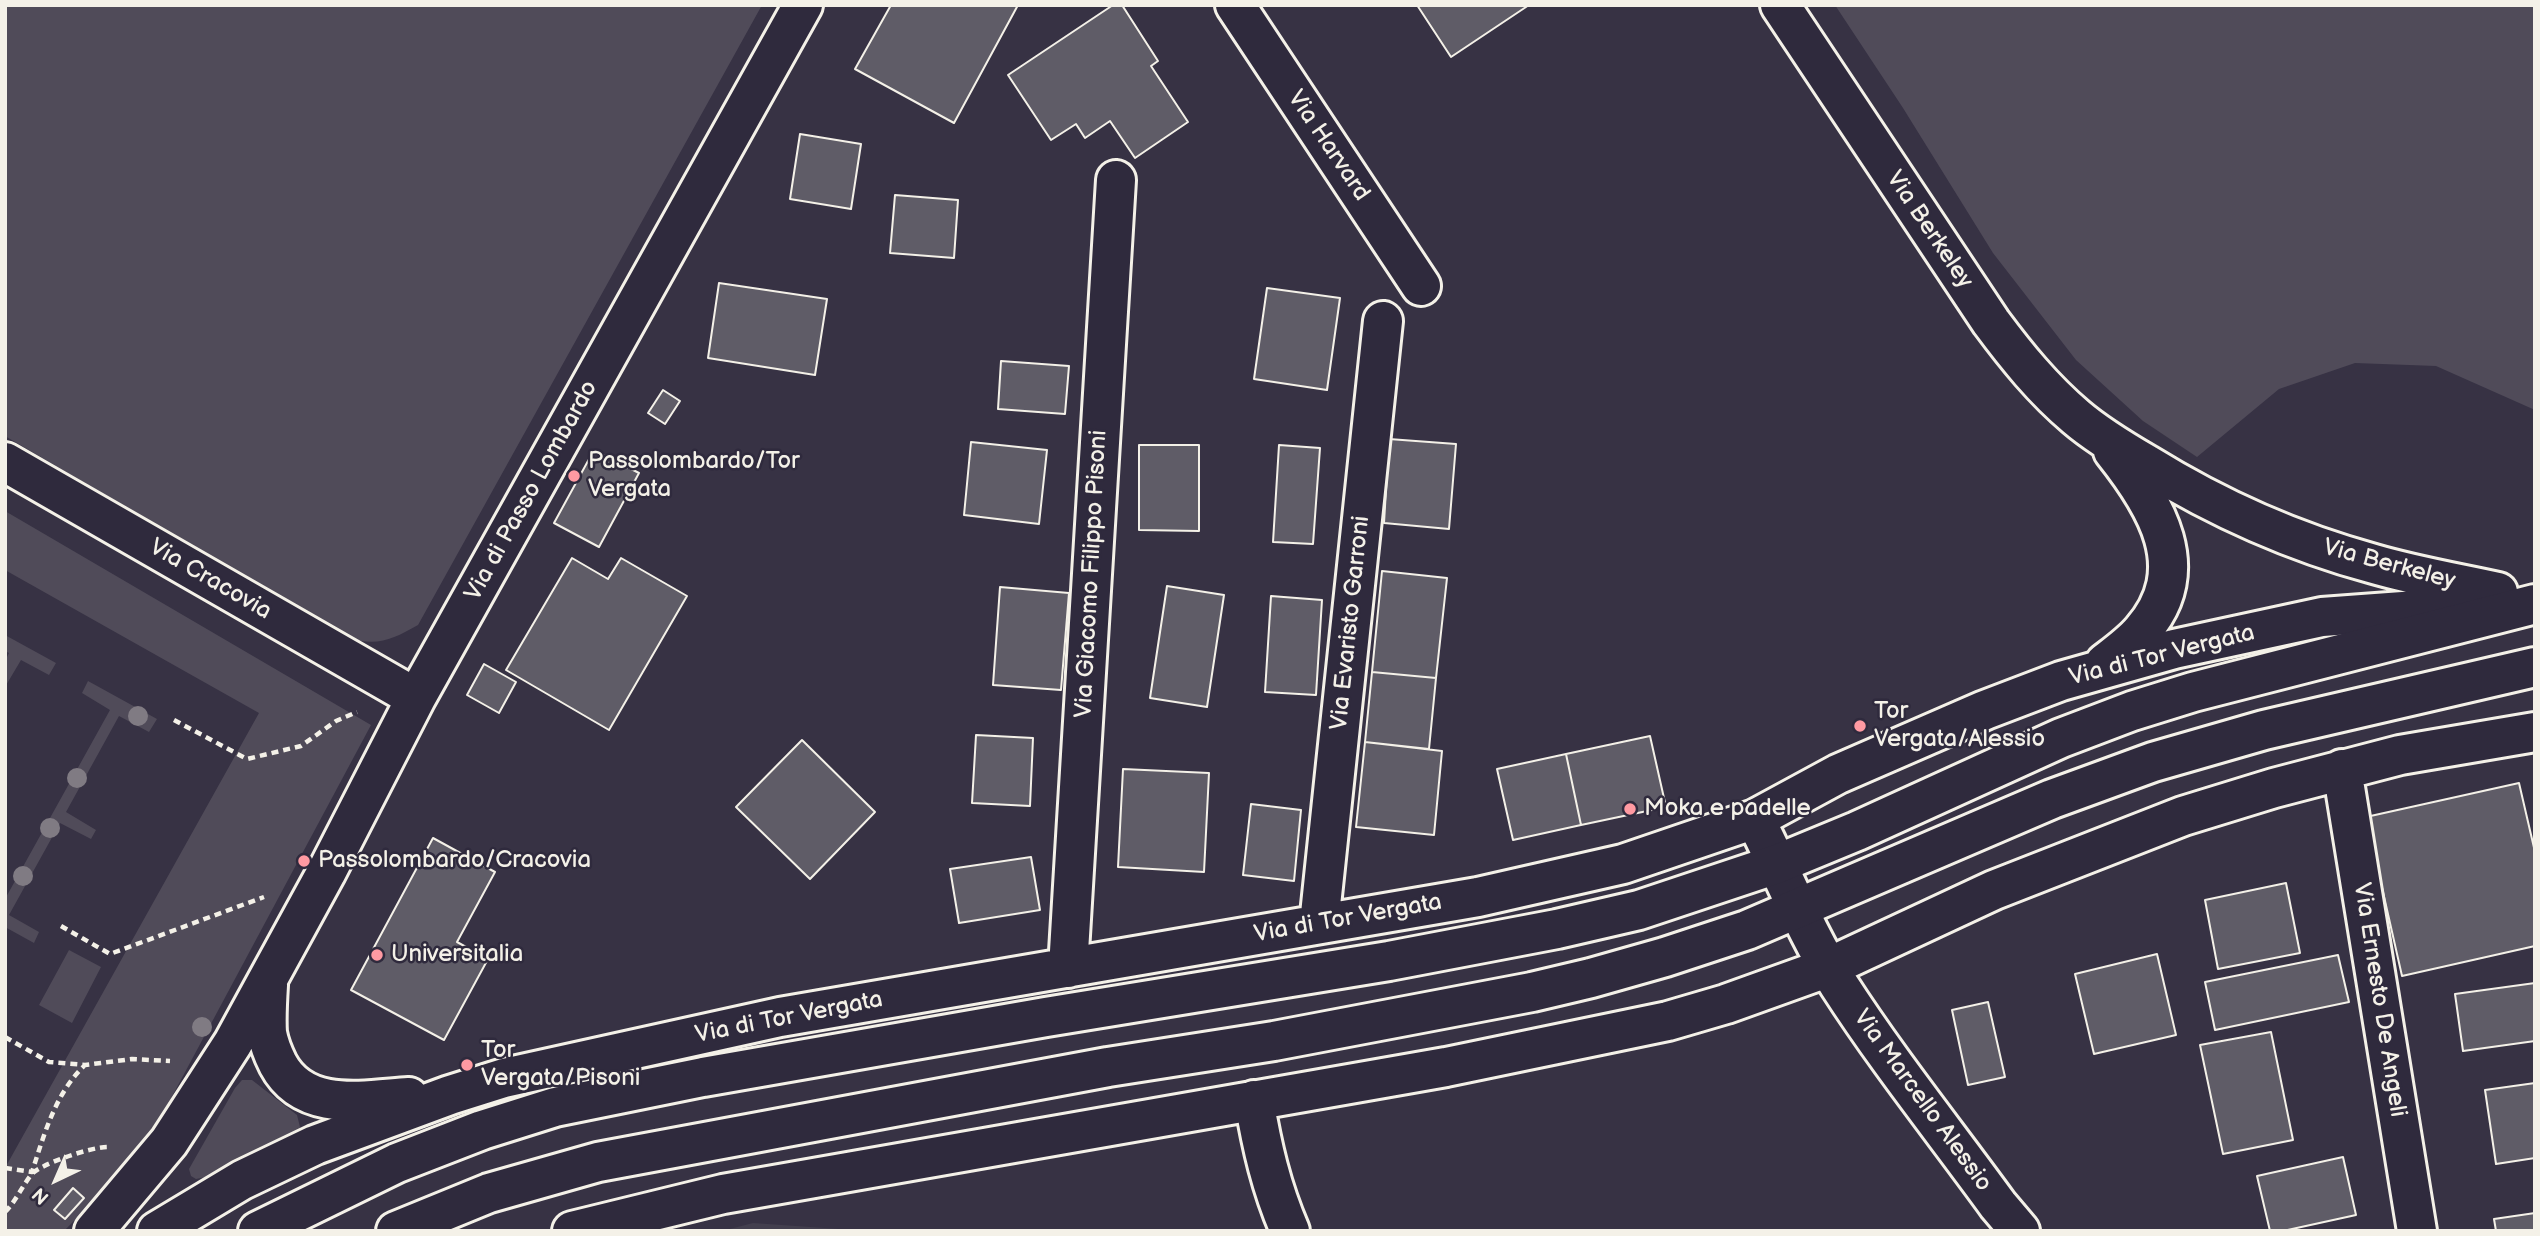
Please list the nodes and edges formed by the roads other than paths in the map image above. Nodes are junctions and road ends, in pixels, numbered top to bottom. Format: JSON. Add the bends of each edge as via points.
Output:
{"nodes":[{"id":1,"x":803,"y":5,"type":"edge"},
{"id":2,"x":1235,"y":5,"type":"edge"},
{"id":3,"x":1780,"y":5,"type":"edge"},
{"id":4,"x":1116,"y":180,"type":"dead end"},
{"id":5,"x":1422,"y":286,"type":"dead end"},
{"id":6,"x":1383,"y":321,"type":"dead end"},
{"id":7,"x":2101,"y":436,"type":"junction"},
{"id":8,"x":5,"y":462,"type":"edge"},
{"id":9,"x":2535,"y":602,"type":"edge"},
{"id":10,"x":2535,"y":667,"type":"edge"},
{"id":11,"x":2095,"y":671,"type":"junction"},
{"id":12,"x":416,"y":698,"type":"junction"},
{"id":13,"x":2535,"y":732,"type":"edge"},
{"id":14,"x":2342,"y":769,"type":"junction"},
{"id":15,"x":1755,"y":819,"type":"junction"},
{"id":16,"x":1777,"y":864,"type":"junction"},
{"id":17,"x":1798,"y":908,"type":"junction"},
{"id":18,"x":1319,"y":924,"type":"junction"},
{"id":19,"x":1829,"y":967,"type":"junction"},
{"id":20,"x":1068,"y":968,"type":"junction"},
{"id":21,"x":268,"y":980,"type":"junction"},
{"id":22,"x":450,"y":1095,"type":"junction"},
{"id":23,"x":1254,"y":1100,"type":"junction"},
{"id":24,"x":94,"y":1231,"type":"edge"},
{"id":25,"x":157,"y":1231,"type":"edge"},
{"id":26,"x":258,"y":1231,"type":"edge"},
{"id":27,"x":396,"y":1231,"type":"edge"},
{"id":28,"x":572,"y":1231,"type":"edge"},
{"id":29,"x":1290,"y":1231,"type":"edge"},
{"id":30,"x":2020,"y":1231,"type":"edge"},
{"id":31,"x":2417,"y":1231,"type":"edge"}],
"edges":[{"from":1,"to":12,"type":"street","name":"Via di Passo Lombardo"},
{"from":2,"to":5,"type":"street","name":"Via Harvard"},
{"from":3,"to":7,"type":"street","name":"Via Berkeley","via":[[1999,333],[2057,400]]},
{"from":4,"to":20,"type":"street","name":"Via Giacomo Filippo Pisoni"},
{"from":6,"to":18,"type":"street","name":"Via Evaristo Garroni"},
{"from":7,"to":9,"type":"street","name":"Via Berkeley","via":[[2205,499],[2313,545],[2375,565]]},
{"from":7,"to":11,"type":"street","name":"Via Berkeley","via":[[2158,522],[2170,573],[2152,619]]},
{"from":8,"to":12,"type":"street","name":"Via Cracovia"},
{"from":9,"to":11,"type":"street","name":"Via di Tor Vergata","via":[[2322,617]]},
{"from":9,"to":16,"type":"street","name":"Via di Tor Vergata","via":[[2132,711]]},
{"from":10,"to":17,"type":"street","via":[[2264,730],[2153,762],[2052,799]]},
{"from":11,"to":15,"type":"street","name":"Via di Tor Vergata","via":[[2025,693],[1940,729],[1838,774]]},
{"from":12,"to":21,"type":"street","name":"Via di Passo Lombardo"},
{"from":13,"to":14,"type":"street"},
{"from":14,"to":19,"type":"street","via":[[2183,816],[2052,866]]},
{"from":14,"to":31,"type":"street","name":"Via Ernesto De Angeli"},
{"from":15,"to":16,"type":"street","name":"Via Marcello Alessio"},
{"from":15,"to":18,"type":"street","name":"Via di Tor Vergata","via":[[1623,864],[1479,897]]},
{"from":16,"to":17,"type":"street","name":"Via Marcello Alessio"},
{"from":16,"to":26,"type":"street","name":"Via di Tor Vergata","via":[[1639,910],[1557,929],[555,1107],[397,1163]]},
{"from":17,"to":19,"type":"street","name":"Via Marcello Alessio"},
{"from":17,"to":27,"type":"street","via":[[1665,957],[1532,992],[598,1162],[489,1193]]},
{"from":18,"to":20,"type":"street","name":"Via di Tor Vergata"},
{"from":19,"to":23,"type":"street","via":[[1655,1024]]},
{"from":19,"to":30,"type":"street","name":"Via Marcello Alessio","via":[[1863,1021]]},
{"from":20,"to":22,"type":"street","name":"Via di Tor Vergata","via":[[780,1017],[522,1074]]},
{"from":21,"to":22,"type":"street","name":"Via di Passo Lombardo","via":[[270,1045],[296,1087],[318,1098],[346,1101]]},
{"from":21,"to":24,"type":"street","name":"Via di Passo Lombardo","via":[[180,1126]]},
{"from":22,"to":25,"type":"street","name":"Via di Tor Vergata","via":[[315,1145],[242,1180]]},
{"from":23,"to":28,"type":"street","via":[[723,1194]]},
{"from":23,"to":29,"type":"street","via":[[1264,1159]]}]}
